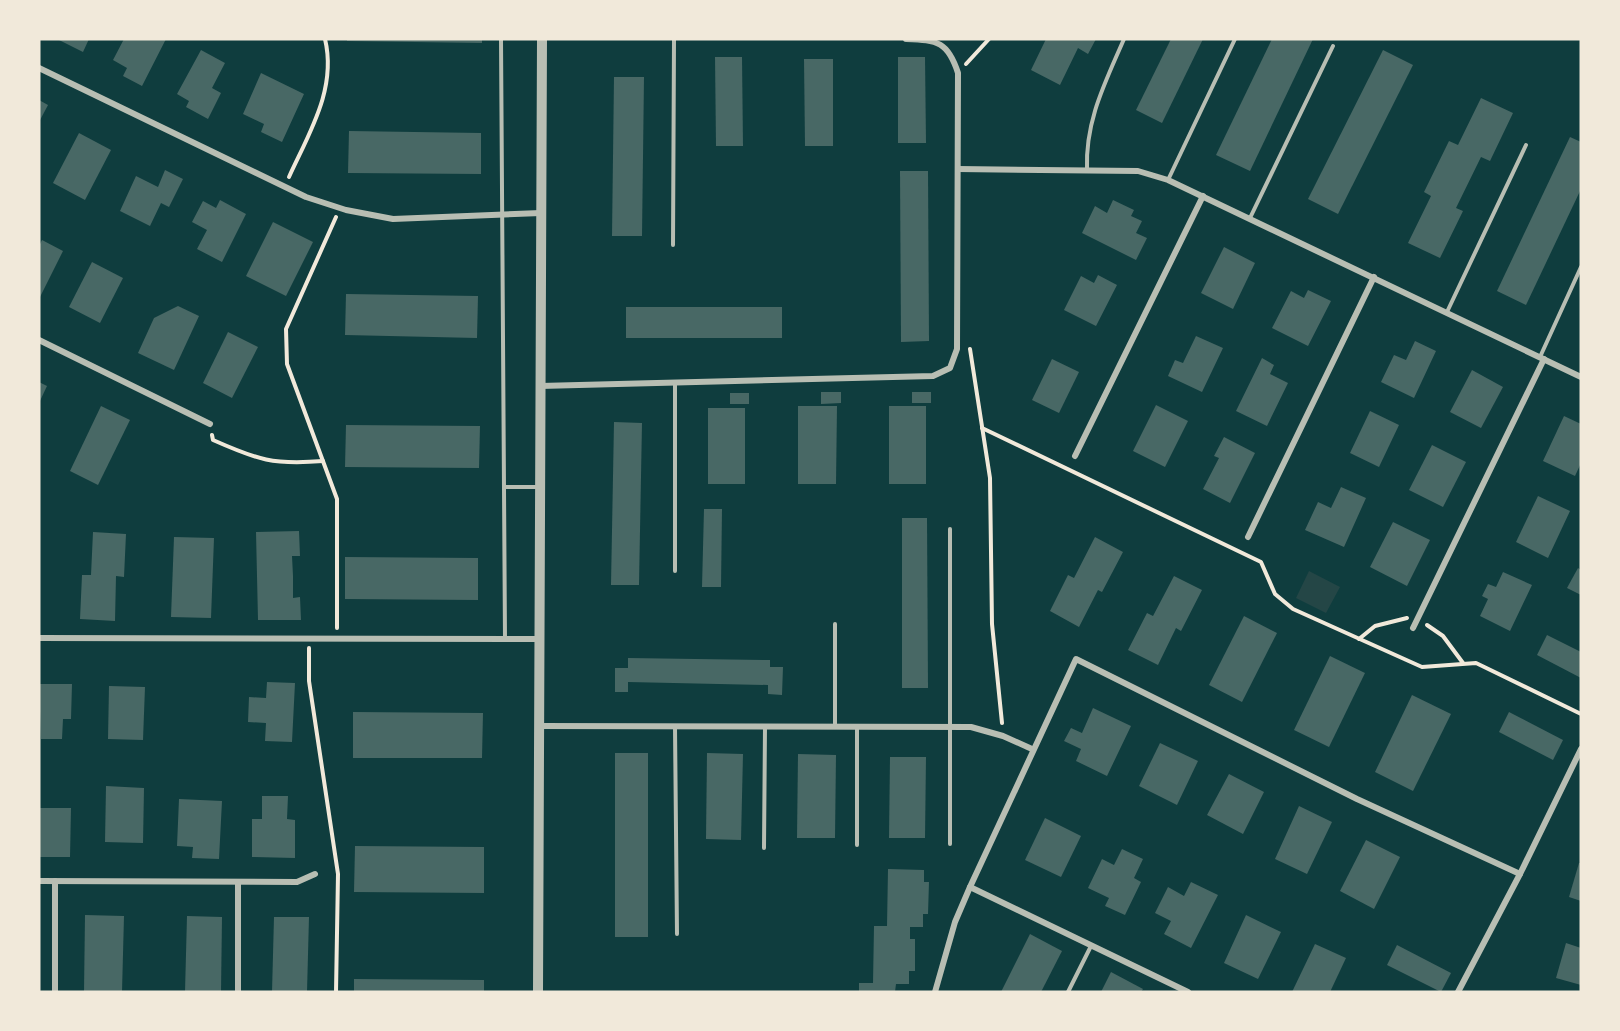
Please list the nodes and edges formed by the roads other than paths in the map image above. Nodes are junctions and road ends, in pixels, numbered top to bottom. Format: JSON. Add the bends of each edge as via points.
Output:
{"nodes":[{"id":1,"x":501,"y":39,"type":"edge"},
{"id":2,"x":542,"y":39,"type":"edge"},
{"id":3,"x":674,"y":39,"type":"edge"},
{"id":4,"x":906,"y":39,"type":"edge"},
{"id":5,"x":1124,"y":39,"type":"edge"},
{"id":6,"x":1235,"y":39,"type":"edge"},
{"id":7,"x":1333,"y":46,"type":"dead end"},
{"id":8,"x":39,"y":68,"type":"edge"},
{"id":9,"x":1526,"y":145,"type":"dead end"},
{"id":10,"x":958,"y":169,"type":"junction"},
{"id":11,"x":1087,"y":170,"type":"junction"},
{"id":12,"x":1168,"y":180,"type":"junction"},
{"id":13,"x":1203,"y":196,"type":"junction"},
{"id":14,"x":541,"y":213,"type":"junction"},
{"id":15,"x":501,"y":215,"type":"junction"},
{"id":16,"x":1250,"y":218,"type":"junction"},
{"id":17,"x":674,"y":245,"type":"dead end"},
{"id":18,"x":1581,"y":267,"type":"edge"},
{"id":19,"x":1374,"y":277,"type":"junction"},
{"id":20,"x":1447,"y":312,"type":"junction"},
{"id":21,"x":39,"y":340,"type":"edge"},
{"id":22,"x":1542,"y":358,"type":"junction"},
{"id":23,"x":1581,"y":377,"type":"edge"},
{"id":24,"x":675,"y":382,"type":"junction"},
{"id":25,"x":540,"y":386,"type":"junction"},
{"id":26,"x":210,"y":424,"type":"road end"},
{"id":27,"x":1075,"y":456,"type":"dead end"},
{"id":28,"x":504,"y":487,"type":"junction"},
{"id":29,"x":540,"y":487,"type":"junction"},
{"id":30,"x":950,"y":529,"type":"dead end"},
{"id":31,"x":1248,"y":537,"type":"dead end"},
{"id":32,"x":675,"y":571,"type":"dead end"},
{"id":33,"x":836,"y":624,"type":"dead end"},
{"id":34,"x":1413,"y":628,"type":"dead end"},
{"id":35,"x":39,"y":638,"type":"edge"},
{"id":36,"x":505,"y":639,"type":"junction"},
{"id":37,"x":539,"y":639,"type":"junction"},
{"id":38,"x":539,"y":726,"type":"junction"},
{"id":39,"x":675,"y":726,"type":"junction"},
{"id":40,"x":765,"y":726,"type":"junction"},
{"id":41,"x":835,"y":726,"type":"junction"},
{"id":42,"x":857,"y":726,"type":"junction"},
{"id":43,"x":950,"y":726,"type":"junction"},
{"id":44,"x":1032,"y":749,"type":"junction"},
{"id":45,"x":1581,"y":749,"type":"edge"},
{"id":46,"x":950,"y":844,"type":"dead end"},
{"id":47,"x":857,"y":845,"type":"dead end"},
{"id":48,"x":764,"y":848,"type":"dead end"},
{"id":49,"x":315,"y":874,"type":"dead end"},
{"id":50,"x":1520,"y":874,"type":"junction"},
{"id":51,"x":39,"y":881,"type":"edge"},
{"id":52,"x":55,"y":881,"type":"junction"},
{"id":53,"x":238,"y":882,"type":"junction"},
{"id":54,"x":970,"y":887,"type":"junction"},
{"id":55,"x":677,"y":934,"type":"dead end"},
{"id":56,"x":1091,"y":945,"type":"junction"},
{"id":57,"x":55,"y":992,"type":"edge"},
{"id":58,"x":238,"y":992,"type":"edge"},
{"id":59,"x":538,"y":992,"type":"edge"},
{"id":60,"x":935,"y":992,"type":"edge"},
{"id":61,"x":1068,"y":992,"type":"edge"},
{"id":62,"x":1188,"y":992,"type":"edge"},
{"id":63,"x":1458,"y":992,"type":"edge"}],
"edges":[{"from":1,"to":15,"type":"lane"},
{"from":2,"to":14,"type":"street"},
{"from":3,"to":17,"type":"lane"},
{"from":4,"to":10,"type":"street","via":[[939,42],[952,53],[958,74]]},
{"from":5,"to":11,"type":"lane","via":[[1093,109],[1086,149]]},
{"from":6,"to":12,"type":"lane"},
{"from":7,"to":16,"type":"lane"},
{"from":8,"to":15,"type":"street","via":[[285,186],[340,208],[393,219]]},
{"from":9,"to":20,"type":"lane"},
{"from":10,"to":11,"type":"street"},
{"from":10,"to":24,"type":"street","via":[[957,349],[950,368],[933,376]]},
{"from":11,"to":12,"type":"street","via":[[1138,171]]},
{"from":12,"to":13,"type":"street"},
{"from":13,"to":16,"type":"street"},
{"from":13,"to":27,"type":"street"},
{"from":14,"to":15,"type":"street"},
{"from":14,"to":25,"type":"street"},
{"from":15,"to":28,"type":"lane"},
{"from":16,"to":19,"type":"street"},
{"from":18,"to":22,"type":"lane"},
{"from":19,"to":20,"type":"street"},
{"from":19,"to":31,"type":"street"},
{"from":20,"to":22,"type":"street"},
{"from":21,"to":26,"type":"street"},
{"from":22,"to":23,"type":"street"},
{"from":22,"to":34,"type":"street"},
{"from":24,"to":25,"type":"street"},
{"from":24,"to":32,"type":"lane"},
{"from":25,"to":29,"type":"street"},
{"from":28,"to":29,"type":"lane"},
{"from":28,"to":36,"type":"lane"},
{"from":29,"to":37,"type":"street"},
{"from":30,"to":43,"type":"lane"},
{"from":33,"to":41,"type":"lane"},
{"from":35,"to":36,"type":"street"},
{"from":36,"to":37,"type":"street"},
{"from":37,"to":38,"type":"street"},
{"from":38,"to":39,"type":"street"},
{"from":38,"to":59,"type":"street"},
{"from":39,"to":40,"type":"street"},
{"from":39,"to":55,"type":"lane"},
{"from":40,"to":41,"type":"street"},
{"from":40,"to":48,"type":"lane"},
{"from":41,"to":42,"type":"street"},
{"from":42,"to":43,"type":"street"},
{"from":42,"to":47,"type":"lane"},
{"from":43,"to":44,"type":"street","via":[[971,727]]},
{"from":43,"to":46,"type":"lane"},
{"from":44,"to":50,"type":"street","via":[[1076,659],[1284,764]]},
{"from":44,"to":54,"type":"street"},
{"from":45,"to":50,"type":"street"},
{"from":49,"to":53,"type":"street","via":[[297,882]]},
{"from":50,"to":63,"type":"street"},
{"from":51,"to":52,"type":"street"},
{"from":52,"to":53,"type":"street"},
{"from":52,"to":57,"type":"street"},
{"from":53,"to":58,"type":"street"},
{"from":54,"to":56,"type":"street"},
{"from":54,"to":60,"type":"street","via":[[955,922]]},
{"from":56,"to":61,"type":"lane"},
{"from":56,"to":62,"type":"street"}]}
